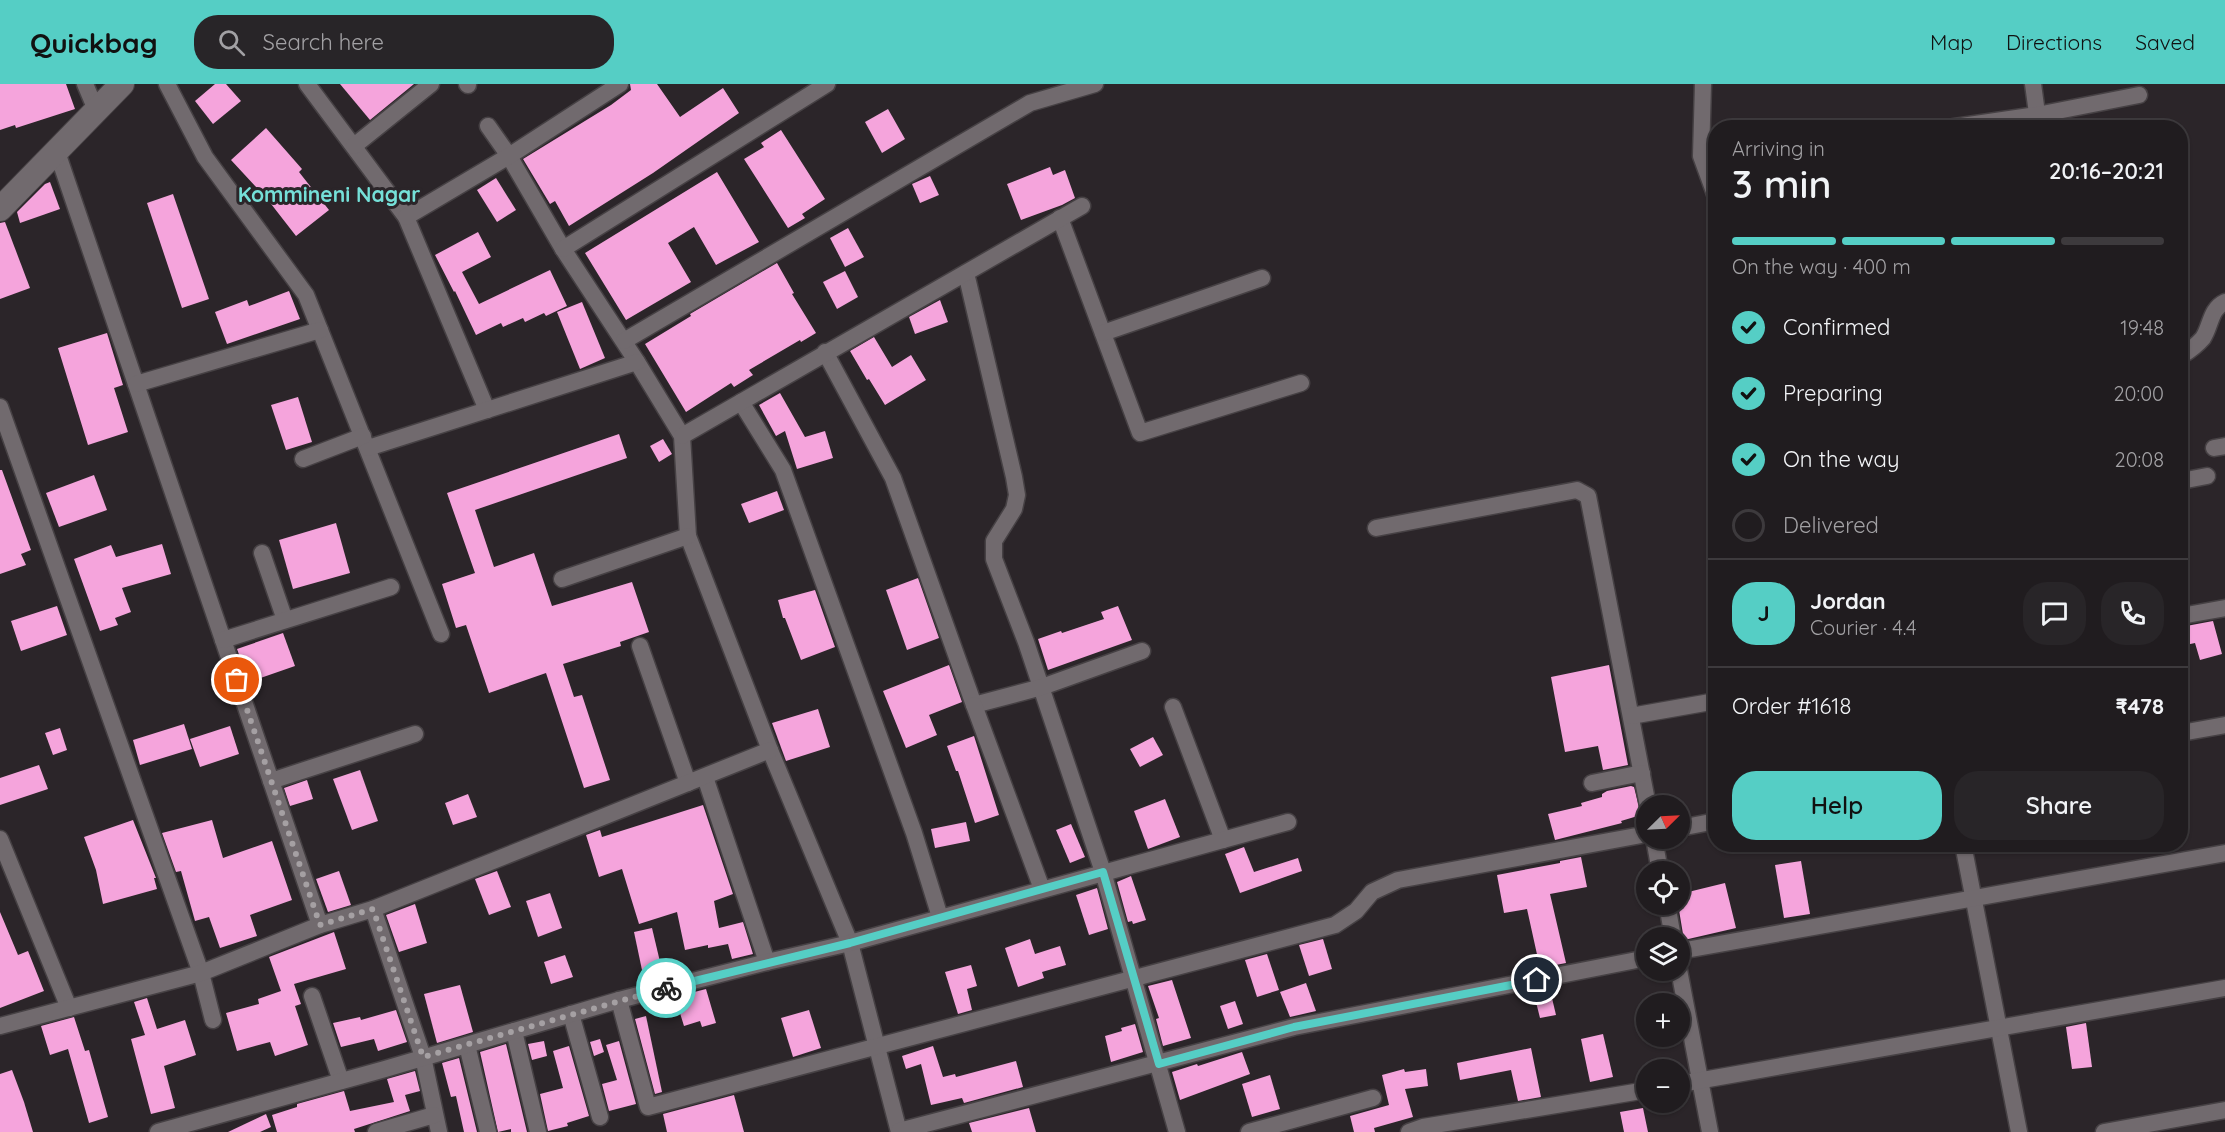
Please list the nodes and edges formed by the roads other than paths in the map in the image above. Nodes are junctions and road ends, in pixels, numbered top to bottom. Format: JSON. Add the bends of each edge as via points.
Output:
{"nodes":[{"id":1,"x":85,"y":84,"type":"edge"},
{"id":2,"x":122,"y":84,"type":"edge"},
{"id":3,"x":167,"y":84,"type":"edge"},
{"id":4,"x":307,"y":84,"type":"edge"},
{"id":5,"x":431,"y":84,"type":"edge"},
{"id":6,"x":620,"y":84,"type":"edge"},
{"id":7,"x":827,"y":84,"type":"edge"},
{"id":8,"x":1095,"y":84,"type":"edge"},
{"id":9,"x":1703,"y":84,"type":"edge"},
{"id":10,"x":2033,"y":84,"type":"edge"},
{"id":11,"x":2139,"y":95,"type":"dead end"},
{"id":12,"x":96,"y":110,"type":"junction"},
{"id":13,"x":2038,"y":120,"type":"edge"},
{"id":14,"x":2042,"y":120,"type":"edge"},
{"id":15,"x":488,"y":126,"type":"dead end"},
{"id":16,"x":354,"y":146,"type":"junction"},
{"id":17,"x":56,"y":149,"type":"junction"},
{"id":18,"x":509,"y":156,"type":"junction"},
{"id":19,"x":1708,"y":175,"type":"edge"},
{"id":20,"x":1082,"y":206,"type":"dead end"},
{"id":21,"x":0,"y":209,"type":"edge"},
{"id":22,"x":406,"y":217,"type":"junction"},
{"id":23,"x":1060,"y":218,"type":"junction"},
{"id":24,"x":563,"y":249,"type":"junction"},
{"id":25,"x":966,"y":273,"type":"junction"},
{"id":26,"x":1262,"y":278,"type":"dead end"},
{"id":27,"x":2225,"y":302,"type":"edge"},
{"id":28,"x":320,"y":330,"type":"junction"},
{"id":29,"x":1103,"y":333,"type":"junction"},
{"id":30,"x":624,"y":341,"type":"junction"},
{"id":31,"x":825,"y":352,"type":"junction"},
{"id":32,"x":2188,"y":352,"type":"edge"},
{"id":33,"x":637,"y":362,"type":"junction"},
{"id":34,"x":1300,"y":383,"type":"dead end"},
{"id":35,"x":136,"y":384,"type":"junction"},
{"id":36,"x":741,"y":402,"type":"junction"},
{"id":37,"x":0,"y":407,"type":"edge"},
{"id":38,"x":487,"y":410,"type":"junction"},
{"id":39,"x":682,"y":436,"type":"junction"},
{"id":40,"x":365,"y":442,"type":"junction"},
{"id":41,"x":303,"y":459,"type":"dead end"},
{"id":42,"x":2207,"y":476,"type":"dead end"},
{"id":43,"x":2188,"y":480,"type":"edge"},
{"id":44,"x":1376,"y":528,"type":"dead end"},
{"id":45,"x":688,"y":536,"type":"junction"},
{"id":46,"x":261,"y":554,"type":"dead end"},
{"id":47,"x":562,"y":579,"type":"dead end"},
{"id":48,"x":391,"y":586,"type":"dead end"},
{"id":49,"x":2225,"y":608,"type":"edge"},
{"id":50,"x":2188,"y":615,"type":"edge"},
{"id":51,"x":285,"y":620,"type":"junction"},
{"id":52,"x":441,"y":634,"type":"dead end"},
{"id":53,"x":223,"y":640,"type":"junction"},
{"id":54,"x":640,"y":646,"type":"dead end"},
{"id":55,"x":1142,"y":651,"type":"dead end"},
{"id":56,"x":1042,"y":687,"type":"junction"},
{"id":57,"x":1708,"y":702,"type":"edge"},
{"id":58,"x":974,"y":705,"type":"junction"},
{"id":59,"x":1173,"y":707,"type":"dead end"},
{"id":60,"x":1631,"y":716,"type":"junction"},
{"id":61,"x":2225,"y":725,"type":"edge"},
{"id":62,"x":2188,"y":732,"type":"edge"},
{"id":63,"x":415,"y":734,"type":"dead end"},
{"id":64,"x":770,"y":750,"type":"junction"},
{"id":65,"x":1642,"y":773,"type":"junction"},
{"id":66,"x":705,"y":777,"type":"junction"},
{"id":67,"x":271,"y":781,"type":"junction"},
{"id":68,"x":688,"y":783,"type":"junction"},
{"id":69,"x":1592,"y":783,"type":"dead end"},
{"id":70,"x":1646,"y":795,"type":"edge"},
{"id":71,"x":1288,"y":822,"type":"dead end"},
{"id":72,"x":1708,"y":823,"type":"edge"},
{"id":73,"x":1690,"y":826,"type":"edge"},
{"id":74,"x":1636,"y":836,"type":"edge"},
{"id":75,"x":0,"y":839,"type":"edge"},
{"id":76,"x":1223,"y":840,"type":"junction"},
{"id":77,"x":1966,"y":852,"type":"edge"},
{"id":78,"x":2225,"y":853,"type":"edge"},
{"id":79,"x":1103,"y":872,"type":"junction"},
{"id":80,"x":1042,"y":889,"type":"junction"},
{"id":81,"x":1975,"y":897,"type":"junction"},
{"id":82,"x":373,"y":909,"type":"junction"},
{"id":83,"x":940,"y":917,"type":"junction"},
{"id":84,"x":320,"y":925,"type":"junction"},
{"id":85,"x":850,"y":943,"type":"junction"},
{"id":86,"x":1690,"y":949,"type":"edge"},
{"id":87,"x":1636,"y":960,"type":"edge"},
{"id":88,"x":767,"y":962,"type":"junction"},
{"id":89,"x":201,"y":973,"type":"junction"},
{"id":90,"x":1133,"y":977,"type":"junction"},
{"id":91,"x":1681,"y":981,"type":"edge"},
{"id":92,"x":2225,"y":988,"type":"edge"},
{"id":93,"x":312,"y":996,"type":"dead end"},
{"id":94,"x":619,"y":1000,"type":"junction"},
{"id":95,"x":69,"y":1008,"type":"junction"},
{"id":96,"x":571,"y":1014,"type":"junction"},
{"id":97,"x":213,"y":1020,"type":"dead end"},
{"id":98,"x":0,"y":1026,"type":"edge"},
{"id":99,"x":1998,"y":1028,"type":"junction"},
{"id":100,"x":514,"y":1031,"type":"junction"},
{"id":101,"x":467,"y":1045,"type":"junction"},
{"id":102,"x":877,"y":1046,"type":"junction"},
{"id":103,"x":423,"y":1057,"type":"junction"},
{"id":104,"x":1159,"y":1064,"type":"junction"},
{"id":105,"x":341,"y":1081,"type":"junction"},
{"id":106,"x":1700,"y":1081,"type":"junction"},
{"id":107,"x":1690,"y":1082,"type":"edge"},
{"id":108,"x":1636,"y":1092,"type":"edge"},
{"id":109,"x":1372,"y":1098,"type":"dead end"},
{"id":110,"x":2225,"y":1110,"type":"edge"},
{"id":111,"x":435,"y":1115,"type":"junction"},
{"id":112,"x":600,"y":1117,"type":"dead end"},
{"id":113,"x":158,"y":1132,"type":"edge"},
{"id":114,"x":376,"y":1132,"type":"edge"},
{"id":115,"x":439,"y":1132,"type":"edge"},
{"id":116,"x":488,"y":1132,"type":"edge"},
{"id":117,"x":538,"y":1132,"type":"edge"},
{"id":118,"x":899,"y":1132,"type":"edge"},
{"id":119,"x":1177,"y":1132,"type":"edge"},
{"id":120,"x":1249,"y":1132,"type":"edge"},
{"id":121,"x":1409,"y":1132,"type":"edge"},
{"id":122,"x":1710,"y":1132,"type":"edge"},
{"id":123,"x":2019,"y":1132,"type":"edge"},
{"id":124,"x":2104,"y":1132,"type":"edge"}],
"edges":[{"from":1,"to":12,"type":"street"},
{"from":2,"to":12,"type":"street"},
{"from":3,"to":28,"type":"street","via":[[205,156],[306,295]]},
{"from":4,"to":16,"type":"street"},
{"from":5,"to":16,"type":"street"},
{"from":6,"to":18,"type":"street"},
{"from":7,"to":24,"type":"street"},
{"from":8,"to":30,"type":"street","via":[[1030,103]]},
{"from":9,"to":19,"type":"street","via":[[1701,156]]},
{"from":10,"to":13,"type":"street"},
{"from":11,"to":14,"type":"street"},
{"from":12,"to":17,"type":"street"},
{"from":15,"to":18,"type":"street"},
{"from":16,"to":22,"type":"street"},
{"from":17,"to":21,"type":"street"},
{"from":17,"to":35,"type":"street"},
{"from":18,"to":22,"type":"street"},
{"from":18,"to":24,"type":"street"},
{"from":20,"to":23,"type":"street"},
{"from":22,"to":38,"type":"street"},
{"from":23,"to":25,"type":"street"},
{"from":23,"to":29,"type":"street"},
{"from":24,"to":30,"type":"street"},
{"from":25,"to":31,"type":"street"},
{"from":25,"to":56,"type":"street","via":[[1017,495],[1014,509],[994,542],[994,559]]},
{"from":26,"to":29,"type":"street"},
{"from":27,"to":32,"type":"street","via":[[2212,314],[2204,336]]},
{"from":28,"to":35,"type":"street"},
{"from":28,"to":40,"type":"street"},
{"from":29,"to":34,"type":"street","via":[[1140,433]]},
{"from":30,"to":33,"type":"street"},
{"from":31,"to":36,"type":"street"},
{"from":31,"to":58,"type":"street","via":[[892,478]]},
{"from":33,"to":38,"type":"street"},
{"from":33,"to":39,"type":"street"},
{"from":35,"to":53,"type":"street"},
{"from":36,"to":39,"type":"street"},
{"from":36,"to":83,"type":"street","via":[[783,470],[914,832]]},
{"from":37,"to":89,"type":"street"},
{"from":38,"to":40,"type":"street"},
{"from":39,"to":45,"type":"street"},
{"from":40,"to":41,"type":"street"},
{"from":40,"to":52,"type":"street"},
{"from":42,"to":43,"type":"street"},
{"from":44,"to":60,"type":"street","via":[[1577,490],[1588,496]]},
{"from":45,"to":47,"type":"street"},
{"from":45,"to":64,"type":"street"},
{"from":46,"to":51,"type":"street"},
{"from":48,"to":51,"type":"street"},
{"from":49,"to":50,"type":"street"},
{"from":51,"to":53,"type":"street"},
{"from":53,"to":67,"type":"street"},
{"from":54,"to":68,"type":"street"},
{"from":55,"to":56,"type":"street"},
{"from":56,"to":58,"type":"street"},
{"from":56,"to":79,"type":"street"},
{"from":57,"to":60,"type":"street"},
{"from":58,"to":80,"type":"street"},
{"from":59,"to":76,"type":"street"},
{"from":60,"to":65,"type":"street"},
{"from":61,"to":62,"type":"street"},
{"from":63,"to":67,"type":"street"},
{"from":64,"to":66,"type":"street"},
{"from":64,"to":85,"type":"street"},
{"from":65,"to":69,"type":"street"},
{"from":65,"to":70,"type":"street"},
{"from":66,"to":68,"type":"street"},
{"from":66,"to":88,"type":"street"},
{"from":67,"to":84,"type":"street"},
{"from":68,"to":82,"type":"street"},
{"from":71,"to":76,"type":"street"},
{"from":72,"to":73,"type":"street"},
{"from":74,"to":90,"type":"street","via":[[1398,880],[1372,892],[1356,911],[1335,925]]},
{"from":75,"to":95,"type":"street"},
{"from":76,"to":79,"type":"street"},
{"from":77,"to":81,"type":"street"},
{"from":78,"to":81,"type":"street"},
{"from":79,"to":80,"type":"street"},
{"from":79,"to":90,"type":"street"},
{"from":80,"to":83,"type":"street"},
{"from":81,"to":86,"type":"street"},
{"from":81,"to":99,"type":"street"},
{"from":82,"to":84,"type":"street"},
{"from":82,"to":103,"type":"street"},
{"from":83,"to":85,"type":"street"},
{"from":84,"to":89,"type":"street"},
{"from":85,"to":88,"type":"street"},
{"from":85,"to":102,"type":"street"},
{"from":87,"to":104,"type":"street","via":[[1294,1027]]},
{"from":88,"to":94,"type":"street"},
{"from":89,"to":95,"type":"street"},
{"from":89,"to":97,"type":"street"},
{"from":90,"to":102,"type":"street"},
{"from":90,"to":104,"type":"street"},
{"from":91,"to":106,"type":"street"},
{"from":92,"to":99,"type":"street"},
{"from":93,"to":105,"type":"street"},
{"from":94,"to":96,"type":"street"},
{"from":94,"to":102,"type":"street","via":[[648,1107]]},
{"from":95,"to":98,"type":"street"},
{"from":96,"to":100,"type":"street"},
{"from":96,"to":112,"type":"street"},
{"from":99,"to":106,"type":"street"},
{"from":99,"to":123,"type":"street"},
{"from":100,"to":101,"type":"street"},
{"from":100,"to":117,"type":"street"},
{"from":101,"to":103,"type":"street"},
{"from":101,"to":116,"type":"street"},
{"from":102,"to":118,"type":"street"},
{"from":103,"to":105,"type":"street"},
{"from":103,"to":111,"type":"street"},
{"from":104,"to":118,"type":"street"},
{"from":104,"to":119,"type":"street"},
{"from":105,"to":113,"type":"street"},
{"from":106,"to":107,"type":"street"},
{"from":106,"to":122,"type":"street"},
{"from":108,"to":121,"type":"street"},
{"from":109,"to":120,"type":"street"},
{"from":110,"to":124,"type":"street"},
{"from":111,"to":114,"type":"street"},
{"from":111,"to":115,"type":"street"}]}
